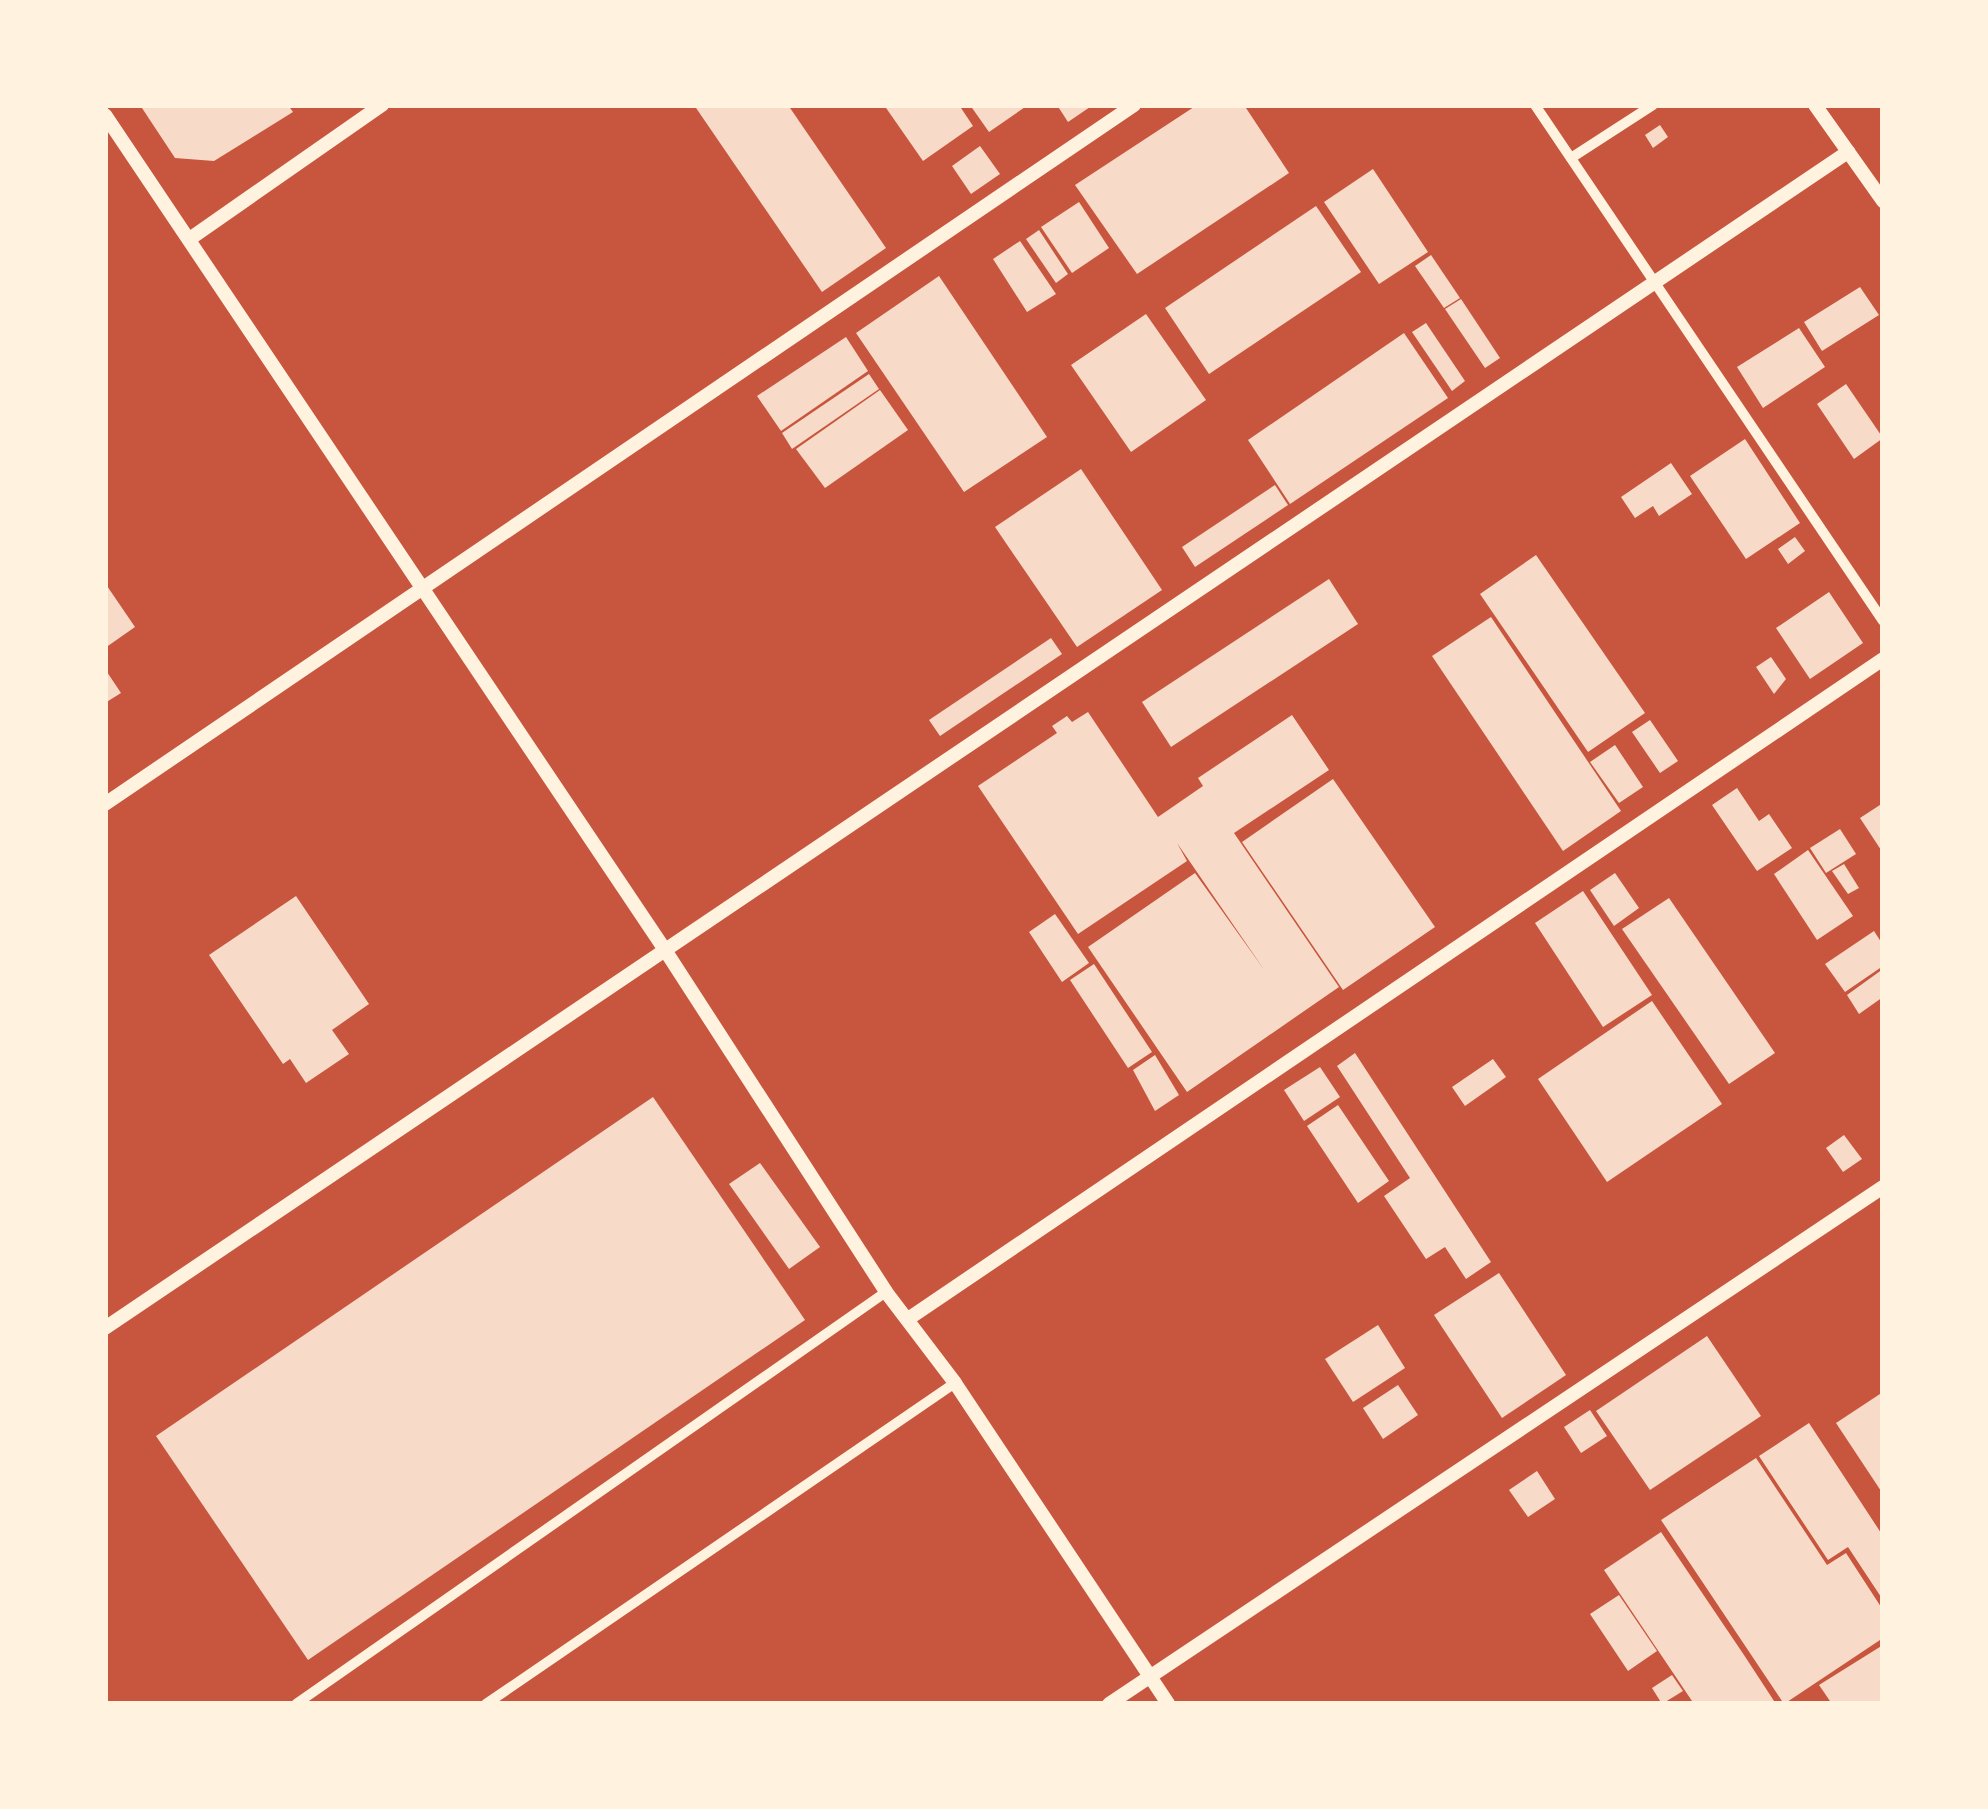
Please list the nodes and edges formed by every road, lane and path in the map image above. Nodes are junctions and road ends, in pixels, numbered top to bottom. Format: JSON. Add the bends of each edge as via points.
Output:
{"nodes":[{"id":1,"x":382,"y":105,"type":"edge"},
{"id":2,"x":1134,"y":105,"type":"edge"},
{"id":3,"x":1535,"y":105,"type":"edge"},
{"id":4,"x":1653,"y":105,"type":"edge"},
{"id":5,"x":1815,"y":105,"type":"edge"},
{"id":6,"x":105,"y":114,"type":"edge"},
{"id":7,"x":1848,"y":152,"type":"junction"},
{"id":8,"x":1571,"y":158,"type":"junction"},
{"id":9,"x":1883,"y":201,"type":"edge"},
{"id":10,"x":191,"y":238,"type":"junction"},
{"id":11,"x":1652,"y":278,"type":"junction"},
{"id":12,"x":420,"y":587,"type":"junction"},
{"id":13,"x":1883,"y":621,"type":"edge"},
{"id":14,"x":1883,"y":659,"type":"edge"},
{"id":15,"x":105,"y":804,"type":"edge"},
{"id":16,"x":666,"y":950,"type":"junction"},
{"id":17,"x":1883,"y":1187,"type":"edge"},
{"id":18,"x":886,"y":1292,"type":"junction"},
{"id":19,"x":908,"y":1319,"type":"junction"},
{"id":20,"x":105,"y":1328,"type":"edge"},
{"id":21,"x":955,"y":1382,"type":"junction"},
{"id":22,"x":1152,"y":1675,"type":"junction"},
{"id":23,"x":296,"y":1704,"type":"edge"},
{"id":24,"x":486,"y":1704,"type":"edge"},
{"id":25,"x":1109,"y":1704,"type":"edge"},
{"id":26,"x":1168,"y":1704,"type":"edge"}],
"edges":[{"from":1,"to":10,"type":"street"},
{"from":2,"to":12,"type":"street"},
{"from":3,"to":8,"type":"street"},
{"from":4,"to":8,"type":"street"},
{"from":5,"to":7,"type":"street"},
{"from":6,"to":10,"type":"street"},
{"from":7,"to":9,"type":"street"},
{"from":7,"to":11,"type":"street"},
{"from":8,"to":11,"type":"street"},
{"from":10,"to":12,"type":"street"},
{"from":11,"to":13,"type":"street"},
{"from":11,"to":16,"type":"street"},
{"from":12,"to":15,"type":"street"},
{"from":12,"to":16,"type":"street"},
{"from":14,"to":19,"type":"street"},
{"from":16,"to":18,"type":"street"},
{"from":16,"to":20,"type":"street"},
{"from":17,"to":22,"type":"street"},
{"from":18,"to":19,"type":"street"},
{"from":18,"to":23,"type":"street"},
{"from":19,"to":21,"type":"street"},
{"from":21,"to":22,"type":"street"},
{"from":21,"to":24,"type":"street"},
{"from":22,"to":25,"type":"street"},
{"from":22,"to":26,"type":"street"}]}
